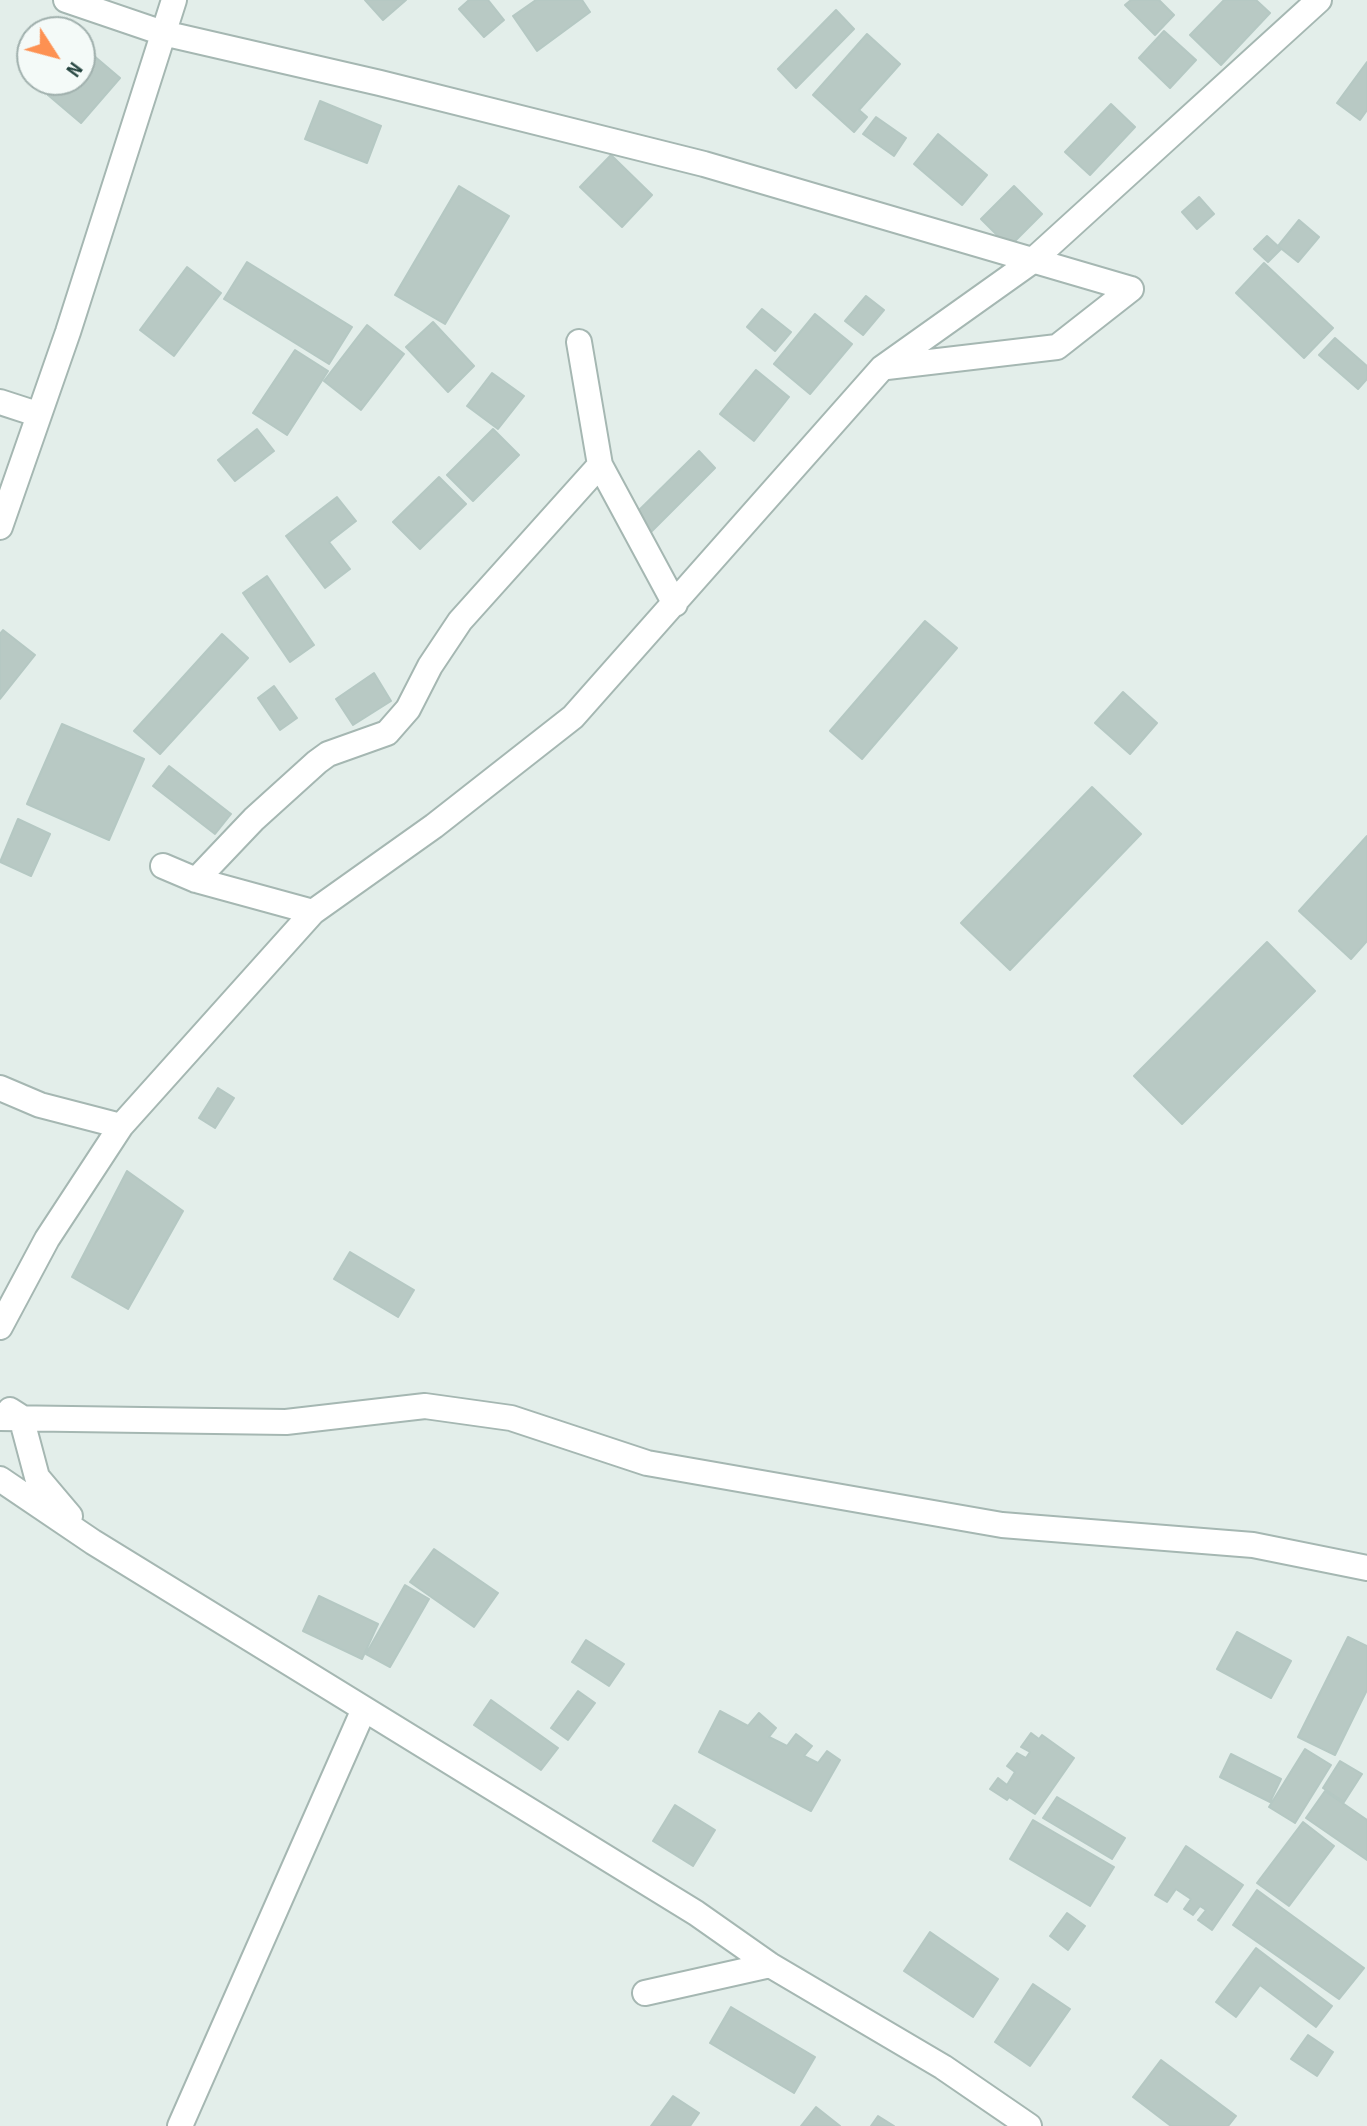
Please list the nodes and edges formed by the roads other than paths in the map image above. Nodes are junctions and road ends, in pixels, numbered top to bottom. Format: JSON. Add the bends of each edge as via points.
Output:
{"nodes":[{"id":1,"x":66,"y":0,"type":"edge"},
{"id":2,"x":174,"y":0,"type":"edge"},
{"id":3,"x":1319,"y":0,"type":"edge"},
{"id":4,"x":163,"y":33,"type":"junction"},
{"id":5,"x":1031,"y":262,"type":"junction"},
{"id":6,"x":579,"y":342,"type":"dead end"},
{"id":7,"x":882,"y":368,"type":"junction"},
{"id":8,"x":0,"y":402,"type":"edge"},
{"id":9,"x":37,"y":414,"type":"junction"},
{"id":10,"x":600,"y":465,"type":"junction"},
{"id":11,"x":0,"y":527,"type":"edge"},
{"id":12,"x":675,"y":604,"type":"junction"},
{"id":13,"x":163,"y":866,"type":"dead end"},
{"id":14,"x":196,"y":880,"type":"junction"},
{"id":15,"x":313,"y":912,"type":"junction"},
{"id":16,"x":0,"y":1088,"type":"edge"},
{"id":17,"x":121,"y":1126,"type":"junction"},
{"id":18,"x":0,"y":1327,"type":"edge"},
{"id":19,"x":0,"y":1402,"type":"edge"},
{"id":20,"x":11,"y":1417,"type":"edge"},
{"id":21,"x":0,"y":1479,"type":"edge"},
{"id":22,"x":93,"y":1542,"type":"junction"},
{"id":23,"x":1367,"y":1568,"type":"edge"},
{"id":24,"x":364,"y":1709,"type":"junction"},
{"id":25,"x":770,"y":1965,"type":"junction"},
{"id":26,"x":645,"y":1993,"type":"dead end"},
{"id":27,"x":180,"y":2126,"type":"edge"},
{"id":28,"x":1029,"y":2126,"type":"edge"}],
"edges":[{"from":1,"to":4,"type":"street"},
{"from":2,"to":4,"type":"street"},
{"from":3,"to":5,"type":"street"},
{"from":4,"to":5,"type":"street","via":[[704,164]]},
{"from":4,"to":9,"type":"street"},
{"from":5,"to":7,"type":"street"},
{"from":5,"to":7,"type":"street","via":[[1131,289],[1057,347]]},
{"from":6,"to":10,"type":"street"},
{"from":7,"to":12,"type":"street"},
{"from":8,"to":9,"type":"street"},
{"from":9,"to":11,"type":"street"},
{"from":10,"to":12,"type":"street"},
{"from":10,"to":14,"type":"street","via":[[460,621],[408,709],[387,733],[317,762]]},
{"from":12,"to":15,"type":"street","via":[[573,717]]},
{"from":13,"to":14,"type":"street"},
{"from":14,"to":15,"type":"street"},
{"from":15,"to":17,"type":"street"},
{"from":16,"to":17,"type":"street","via":[[40,1105]]},
{"from":17,"to":18,"type":"street","via":[[47,1239]]},
{"from":19,"to":20,"type":"street"},
{"from":20,"to":22,"type":"street","via":[[37,1477]]},
{"from":20,"to":23,"type":"street","via":[[286,1422],[425,1406],[511,1418],[647,1463],[1002,1525],[1253,1545]]},
{"from":21,"to":22,"type":"street"},
{"from":22,"to":24,"type":"street"},
{"from":24,"to":25,"type":"street","via":[[696,1913]]},
{"from":24,"to":27,"type":"street"},
{"from":25,"to":26,"type":"street"},
{"from":25,"to":28,"type":"street","via":[[943,2067]]}]}
